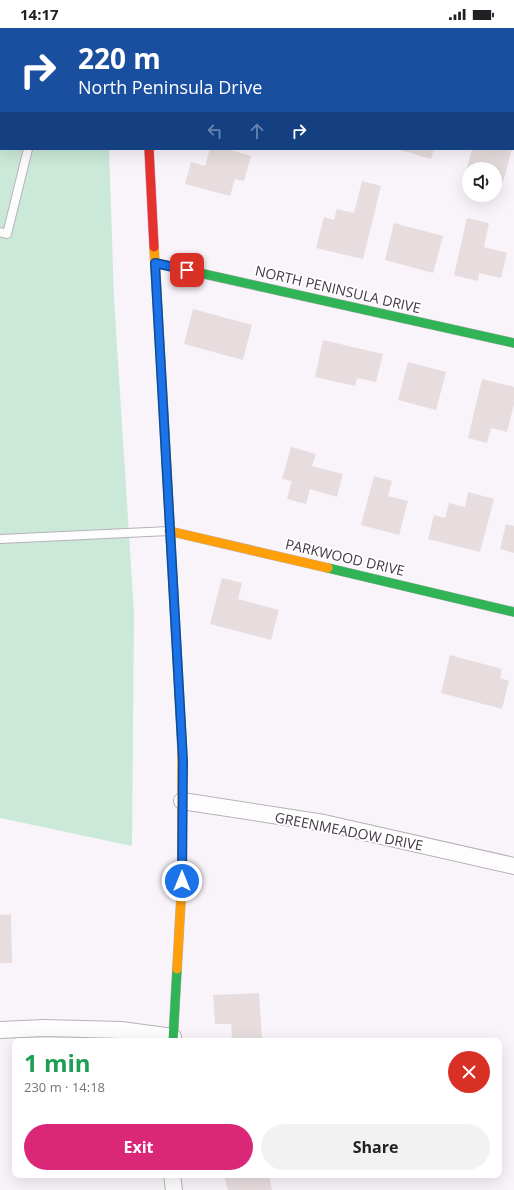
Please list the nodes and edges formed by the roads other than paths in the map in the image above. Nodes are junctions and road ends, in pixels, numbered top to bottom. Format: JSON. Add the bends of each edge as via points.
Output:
{"nodes":[{"id":1,"x":28,"y":150,"type":"edge"},
{"id":2,"x":149,"y":150,"type":"edge"},
{"id":3,"x":0,"y":232,"type":"edge"},
{"id":4,"x":155,"y":263,"type":"junction"},
{"id":5,"x":514,"y":343,"type":"edge"},
{"id":6,"x":169,"y":531,"type":"junction"},
{"id":7,"x":0,"y":538,"type":"edge"},
{"id":8,"x":514,"y":612,"type":"edge"},
{"id":9,"x":182,"y":801,"type":"junction"},
{"id":10,"x":514,"y":866,"type":"edge"},
{"id":11,"x":0,"y":1030,"type":"edge"},
{"id":12,"x":167,"y":1038,"type":"edge"},
{"id":13,"x":173,"y":1038,"type":"edge"},
{"id":14,"x":172,"y":1178,"type":"edge"},
{"id":15,"x":174,"y":1190,"type":"edge"}],
"edges":[{"from":1,"to":3,"type":"lane","via":[[7,234]]},
{"from":2,"to":4,"type":"street"},
{"from":4,"to":5,"type":"street","name":"NORTH PENINSULA DRIVE"},
{"from":4,"to":6,"type":"street"},
{"from":6,"to":7,"type":"lane"},
{"from":6,"to":8,"type":"street","name":"PARKWOOD DRIVE"},
{"from":6,"to":9,"type":"street","via":[[183,760]]},
{"from":9,"to":10,"type":"street","name":"GREENMEADOW DRIVE","via":[[324,823]]},
{"from":9,"to":13,"type":"street","via":[[182,881]]},
{"from":11,"to":12,"type":"street","via":[[121,1030]]},
{"from":14,"to":15,"type":"street"}]}
